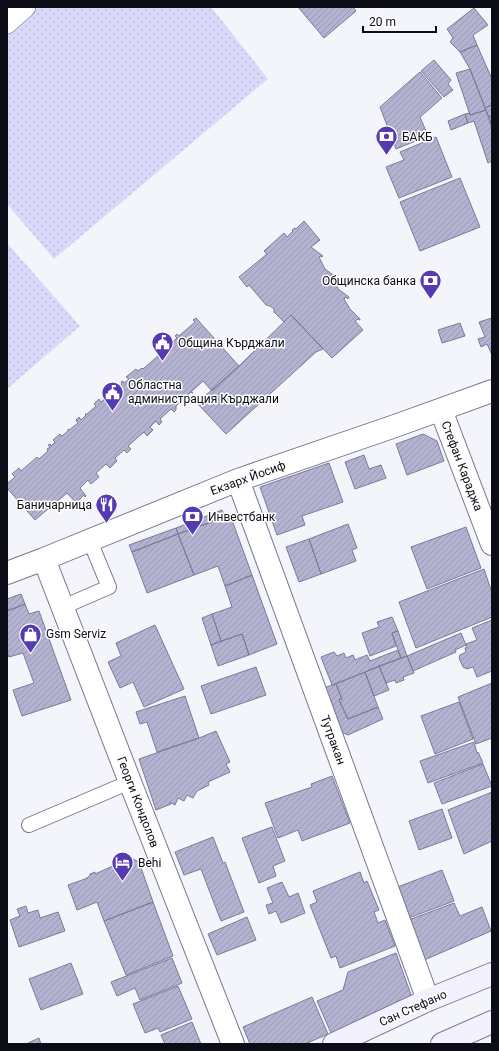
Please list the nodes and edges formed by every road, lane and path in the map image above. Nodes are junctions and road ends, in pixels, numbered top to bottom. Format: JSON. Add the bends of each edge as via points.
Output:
{"nodes":[{"id":1,"x":25,"y":7,"type":"edge"},
{"id":2,"x":7,"y":23,"type":"edge"},
{"id":3,"x":492,"y":391,"type":"edge"},
{"id":4,"x":441,"y":410,"type":"junction"},
{"id":5,"x":238,"y":480,"type":"junction"},
{"id":6,"x":90,"y":541,"type":"junction"},
{"id":7,"x":492,"y":544,"type":"edge"},
{"id":8,"x":44,"y":559,"type":"junction"},
{"id":9,"x":7,"y":573,"type":"edge"},
{"id":10,"x":63,"y":607,"type":"junction"},
{"id":11,"x":130,"y":782,"type":"junction"},
{"id":12,"x":29,"y":825,"type":"dead end"},
{"id":13,"x":492,"y":974,"type":"edge"},
{"id":14,"x":428,"y":1000,"type":"junction"},
{"id":15,"x":492,"y":1022,"type":"edge"},
{"id":16,"x":233,"y":1044,"type":"edge"},
{"id":17,"x":334,"y":1044,"type":"edge"},
{"id":18,"x":442,"y":1044,"type":"edge"}],
"edges":[{"from":1,"to":2,"type":"street"},
{"from":3,"to":4,"type":"street","name":"Екзарх Йосиф"},
{"from":4,"to":5,"type":"street","name":"Екзарх Йосиф"},
{"from":4,"to":7,"type":"street","name":"Стефан Караджа"},
{"from":5,"to":6,"type":"street","name":"Екзарх Йосиф"},
{"from":5,"to":14,"type":"street","name":"Тутракан"},
{"from":6,"to":8,"type":"street","name":"Екзарх Йосиф"},
{"from":6,"to":10,"type":"lane","via":[[109,587]]},
{"from":8,"to":9,"type":"street","name":"Екзарх Йосиф"},
{"from":8,"to":10,"type":"street","name":"Георги Кондолов"},
{"from":10,"to":11,"type":"street","name":"Георги Кондолов"},
{"from":11,"to":12,"type":"lane"},
{"from":11,"to":16,"type":"street","name":"Георги Кондолов"},
{"from":13,"to":14,"type":"main road","name":"Сан Стефано"},
{"from":14,"to":17,"type":"main road","name":"Сан Стефано"},
{"from":15,"to":18,"type":"main road"}]}
